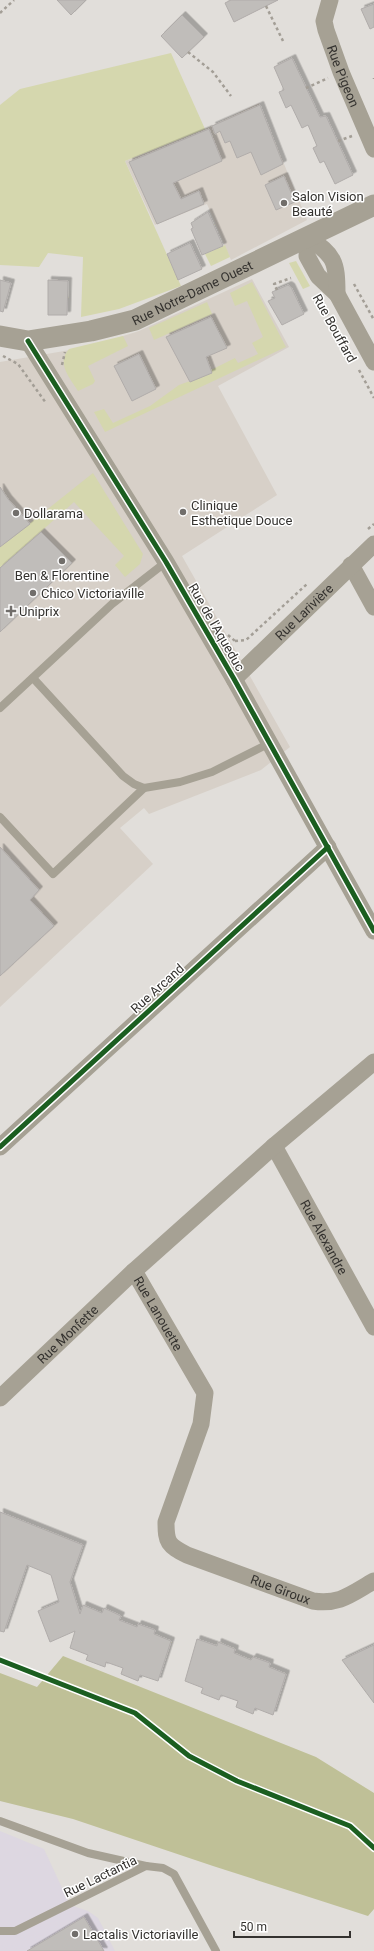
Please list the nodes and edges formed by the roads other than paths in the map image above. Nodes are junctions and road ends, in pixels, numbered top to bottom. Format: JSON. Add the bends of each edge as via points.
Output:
{"nodes":[{"id":1,"x":330,"y":0,"type":"edge"},
{"id":2,"x":374,"y":149,"type":"edge"},
{"id":3,"x":374,"y":206,"type":"edge"},
{"id":4,"x":308,"y":236,"type":"junction"},
{"id":5,"x":0,"y":336,"type":"edge"},
{"id":6,"x":28,"y":342,"type":"junction"},
{"id":7,"x":374,"y":362,"type":"edge"},
{"id":8,"x":368,"y":539,"type":"edge"},
{"id":9,"x":166,"y":562,"type":"junction"},
{"id":10,"x":351,"y":565,"type":"junction"},
{"id":11,"x":374,"y":607,"type":"edge"},
{"id":12,"x":33,"y":678,"type":"junction"},
{"id":13,"x":234,"y":679,"type":"junction"},
{"id":14,"x":0,"y":708,"type":"edge"},
{"id":15,"x":270,"y":743,"type":"junction"},
{"id":16,"x":144,"y":788,"type":"junction"},
{"id":17,"x":0,"y":817,"type":"edge"},
{"id":18,"x":328,"y":847,"type":"junction"},
{"id":19,"x":374,"y":931,"type":"edge"},
{"id":20,"x":374,"y":1062,"type":"edge"},
{"id":21,"x":0,"y":1146,"type":"edge"},
{"id":22,"x":274,"y":1146,"type":"junction"},
{"id":23,"x":134,"y":1271,"type":"junction"},
{"id":24,"x":374,"y":1327,"type":"edge"},
{"id":25,"x":0,"y":1398,"type":"edge"},
{"id":26,"x":187,"y":1555,"type":"joint"},
{"id":27,"x":374,"y":1581,"type":"edge"},
{"id":28,"x":0,"y":1821,"type":"edge"},
{"id":29,"x":146,"y":1866,"type":"junction"},
{"id":30,"x":0,"y":1931,"type":"edge"},
{"id":31,"x":216,"y":1951,"type":"edge"}],
"edges":[{"from":1,"to":2,"type":"street","name":"Rue Pigeon","via":[[325,25],[341,72]]},
{"from":3,"to":4,"type":"street","name":"Rue Notre-Dame Ouest"},
{"from":4,"to":6,"type":"street","name":"Rue Notre-Dame Ouest","via":[[135,320],[91,332]]},
{"from":4,"to":7,"type":"street","name":"Rue Bouffard","via":[[307,256],[318,276],[337,294]]},
{"from":5,"to":6,"type":"street","name":"Rue Notre-Dame Ouest"},
{"from":6,"to":9,"type":"street","name":"Rue de l'Aqueduc"},
{"from":8,"to":10,"type":"street","name":"Rue Larivière"},
{"from":9,"to":12,"type":"lane","via":[[112,604]]},
{"from":9,"to":13,"type":"street","name":"Rue de l'Aqueduc"},
{"from":10,"to":11,"type":"street"},
{"from":10,"to":13,"type":"street","name":"Rue Larivière"},
{"from":12,"to":14,"type":"lane"},
{"from":12,"to":16,"type":"lane","via":[[123,776]]},
{"from":13,"to":15,"type":"street","name":"Rue de l'Aqueduc"},
{"from":15,"to":16,"type":"lane","via":[[212,772],[180,782]]},
{"from":15,"to":18,"type":"street","name":"Rue de l'Aqueduc"},
{"from":16,"to":17,"type":"lane","via":[[52,874]]},
{"from":18,"to":19,"type":"street","name":"Rue de l'Aqueduc"},
{"from":18,"to":21,"type":"street","name":"Rue Arcand"},
{"from":20,"to":22,"type":"street","name":"Rue Lanouette"},
{"from":22,"to":23,"type":"street","name":"Rue Lanouette"},
{"from":22,"to":24,"type":"street","name":"Rue Alexandre"},
{"from":23,"to":25,"type":"street","name":"Rue Monfette"},
{"from":23,"to":26,"type":"street","name":"Rue Lanouette","via":[[205,1393],[201,1424],[166,1522],[166,1538],[174,1548]]},
{"from":26,"to":27,"type":"street","name":"Rue Giroux","via":[[313,1601],[328,1603],[340,1600]]},
{"from":28,"to":29,"type":"lane","via":[[88,1853]]},
{"from":29,"to":30,"type":"lane","name":"Rue Lactantia","via":[[15,1931]]},
{"from":29,"to":31,"type":"lane","name":"Rue Lactantia","via":[[163,1868],[174,1874]]}]}
